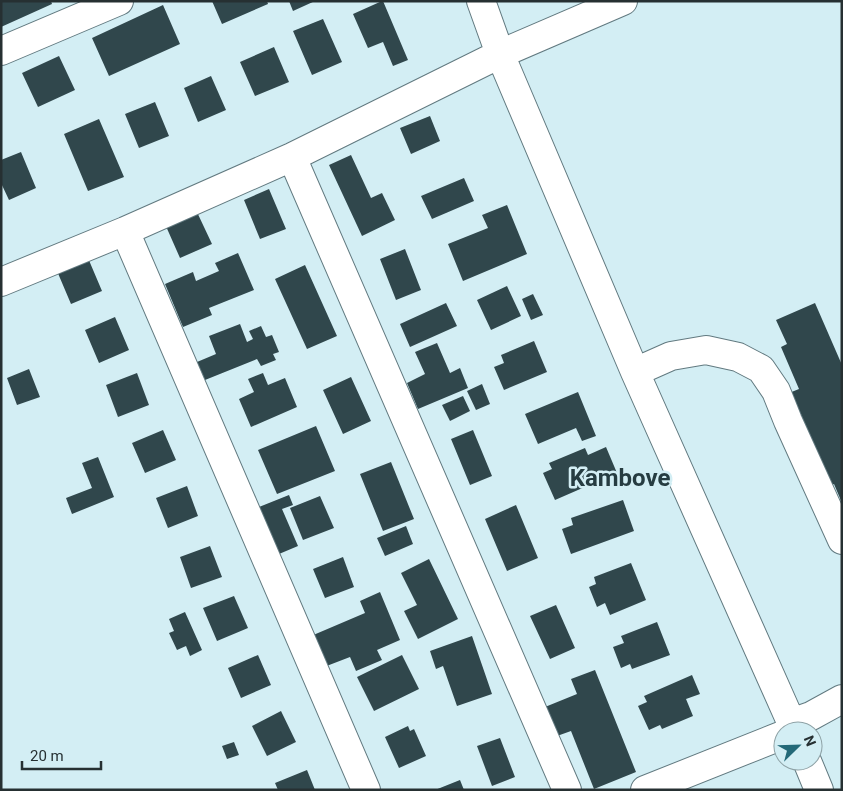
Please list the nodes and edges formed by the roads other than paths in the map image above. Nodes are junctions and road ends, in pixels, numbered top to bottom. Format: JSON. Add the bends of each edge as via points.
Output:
{"nodes":[{"id":1,"x":119,"y":1,"type":"edge"},
{"id":2,"x":482,"y":1,"type":"edge"},
{"id":3,"x":624,"y":1,"type":"edge"},
{"id":4,"x":1,"y":51,"type":"edge"},
{"id":5,"x":500,"y":54,"type":"junction"},
{"id":6,"x":292,"y":157,"type":"junction"},
{"id":7,"x":125,"y":231,"type":"junction"},
{"id":8,"x":1,"y":282,"type":"edge"},
{"id":9,"x":636,"y":372,"type":"junction"},
{"id":10,"x":842,"y":540,"type":"edge"},
{"id":11,"x":842,"y":699,"type":"edge"},
{"id":12,"x":787,"y":721,"type":"edge"},
{"id":13,"x":804,"y":721,"type":"edge"},
{"id":14,"x":773,"y":737,"type":"edge"},
{"id":15,"x":811,"y":771,"type":"edge"},
{"id":16,"x":366,"y":790,"type":"edge"},
{"id":17,"x":567,"y":790,"type":"edge"},
{"id":18,"x":645,"y":790,"type":"edge"},
{"id":19,"x":819,"y":790,"type":"edge"}],
"edges":[{"from":1,"to":4,"type":"street"},
{"from":2,"to":5,"type":"street"},
{"from":3,"to":5,"type":"street"},
{"from":5,"to":6,"type":"street"},
{"from":5,"to":9,"type":"street"},
{"from":6,"to":7,"type":"street"},
{"from":6,"to":17,"type":"street"},
{"from":7,"to":8,"type":"street"},
{"from":7,"to":16,"type":"street"},
{"from":9,"to":10,"type":"street","via":[[671,356],[706,350],[738,357],[761,369],[776,391]]},
{"from":9,"to":12,"type":"street"},
{"from":11,"to":13,"type":"street"},
{"from":14,"to":18,"type":"street"},
{"from":15,"to":19,"type":"street"}]}
